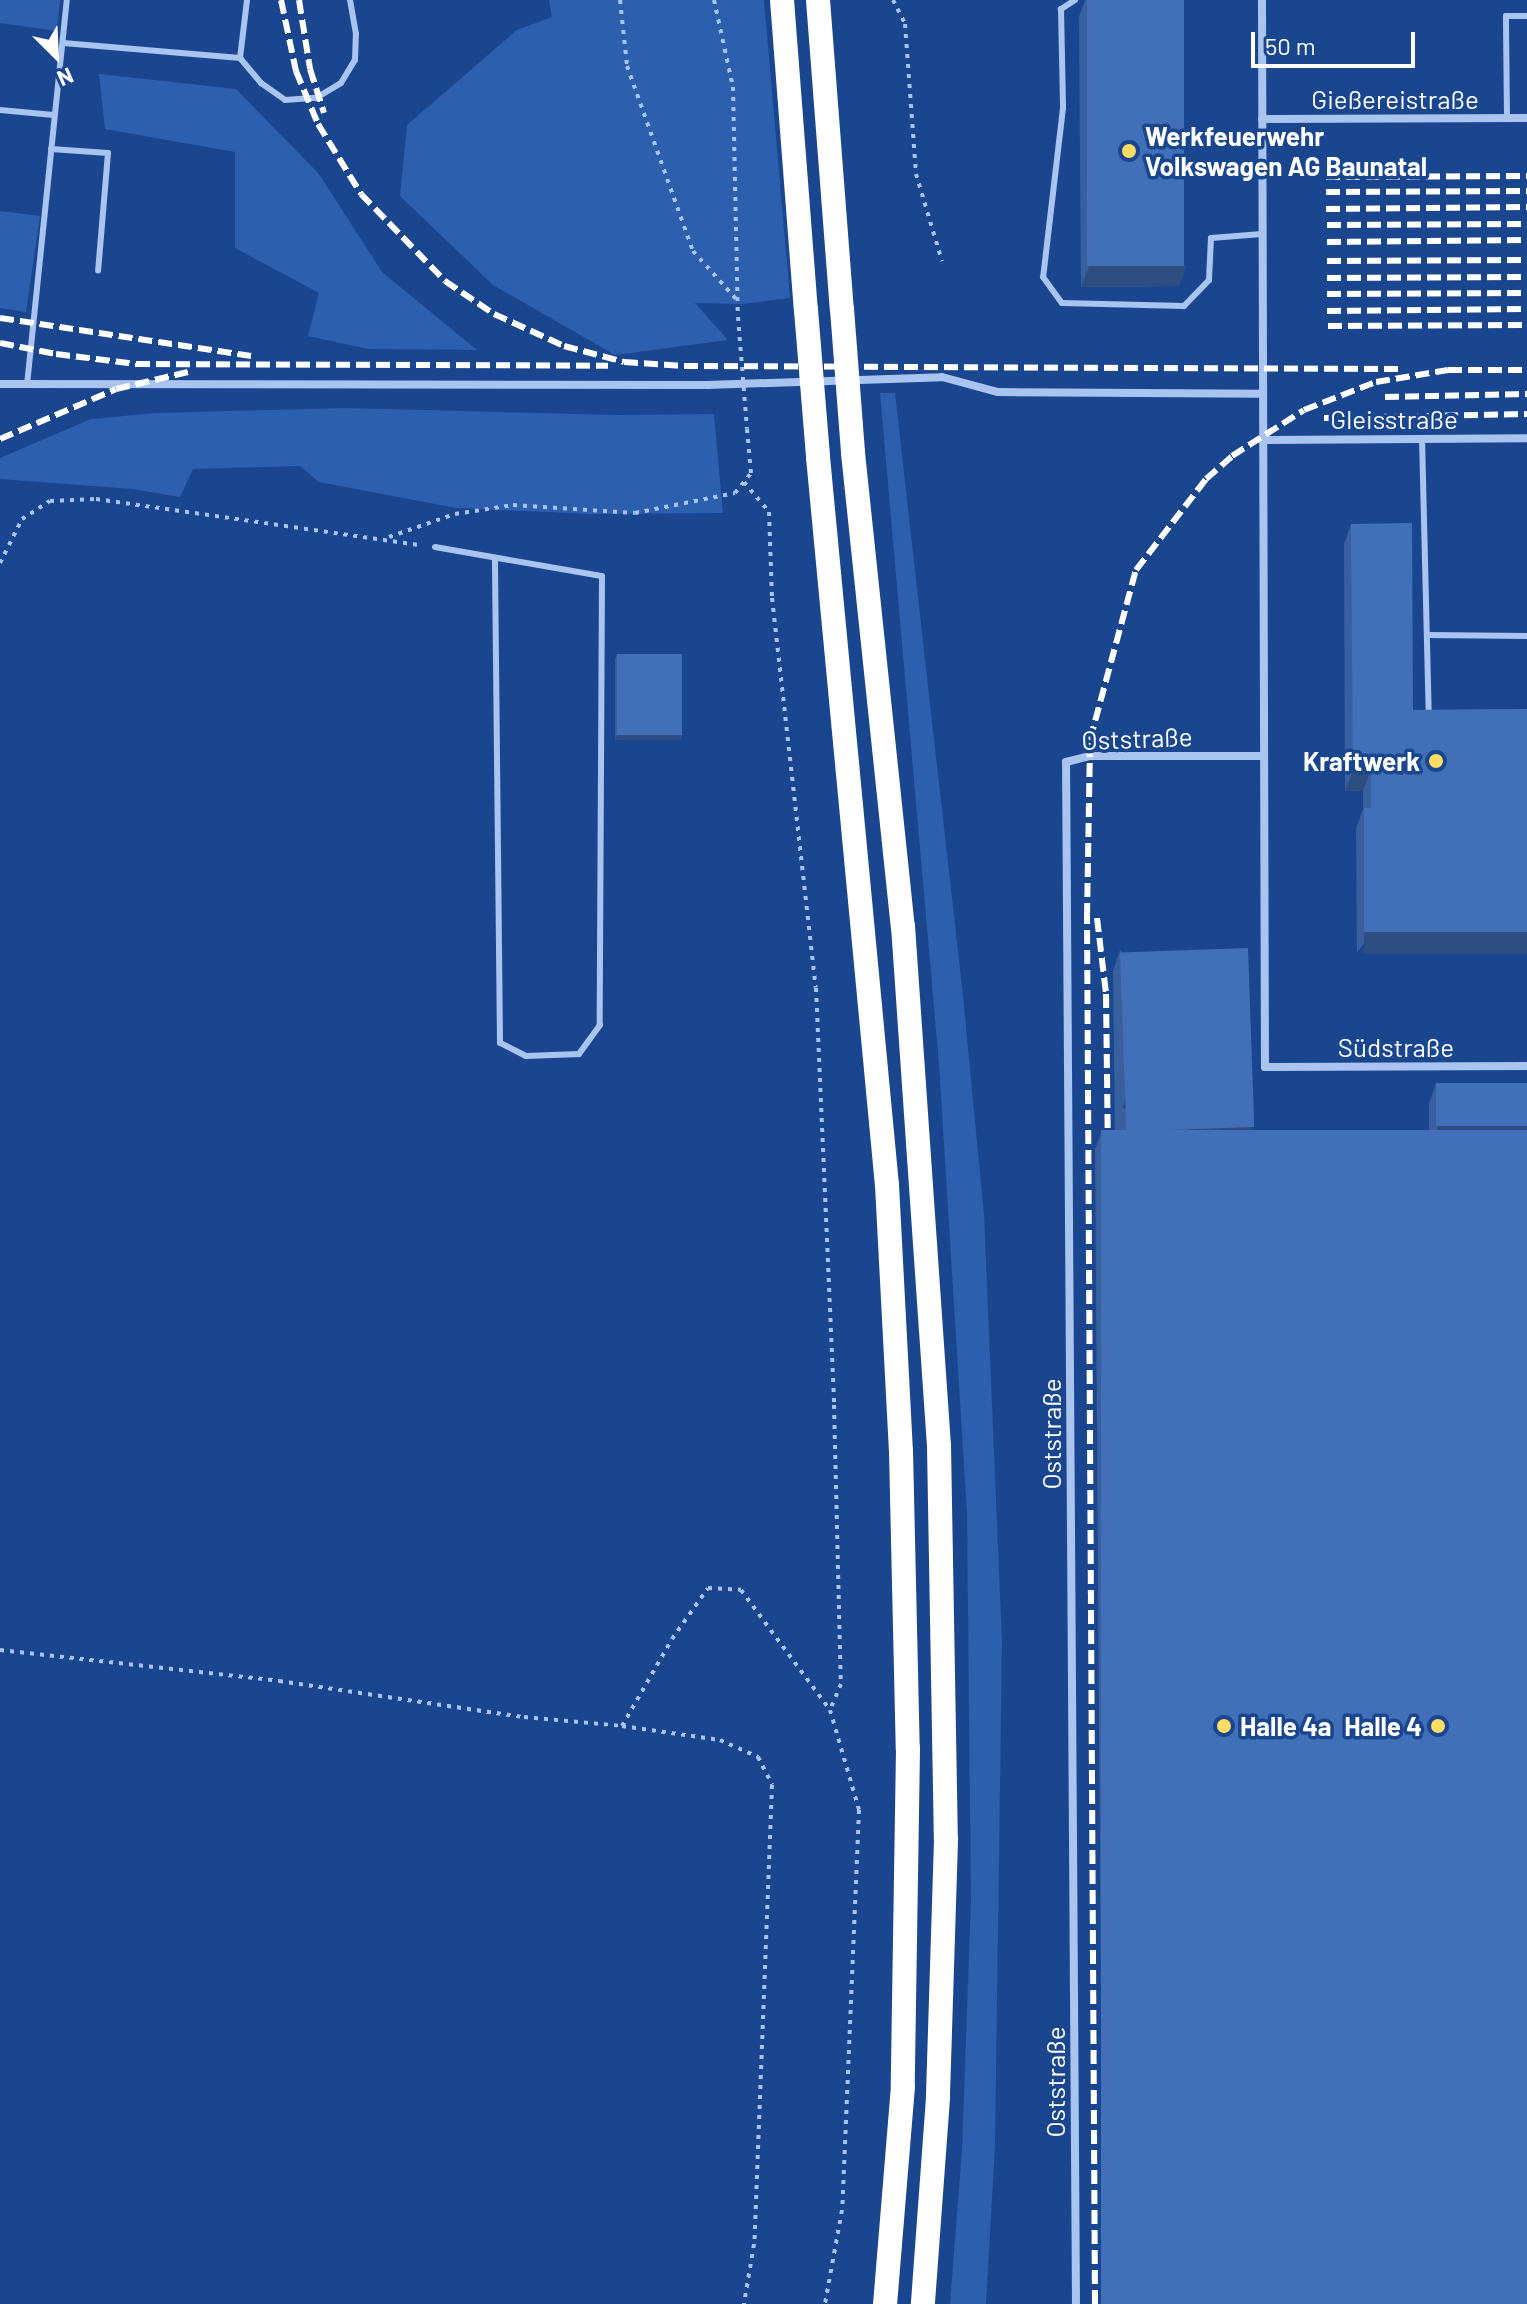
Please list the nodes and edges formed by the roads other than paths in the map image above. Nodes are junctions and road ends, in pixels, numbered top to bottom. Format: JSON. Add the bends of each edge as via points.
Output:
{"nodes":[{"id":1,"x":67,"y":0,"type":"edge"},
{"id":2,"x":247,"y":0,"type":"edge"},
{"id":3,"x":350,"y":0,"type":"edge"},
{"id":4,"x":782,"y":0,"type":"edge"},
{"id":5,"x":818,"y":0,"type":"edge"},
{"id":6,"x":1075,"y":0,"type":"edge"},
{"id":7,"x":1255,"y":0,"type":"edge"},
{"id":8,"x":1262,"y":0,"type":"edge"},
{"id":9,"x":1527,"y":16,"type":"edge"},
{"id":10,"x":63,"y":43,"type":"junction"},
{"id":11,"x":240,"y":58,"type":"junction"},
{"id":12,"x":0,"y":110,"type":"edge"},
{"id":13,"x":54,"y":115,"type":"junction"},
{"id":14,"x":1507,"y":118,"type":"junction"},
{"id":15,"x":1527,"y":118,"type":"edge"},
{"id":16,"x":1262,"y":119,"type":"junction"},
{"id":17,"x":51,"y":149,"type":"junction"},
{"id":18,"x":1262,"y":234,"type":"junction"},
{"id":19,"x":98,"y":271,"type":"dead end"},
{"id":20,"x":0,"y":384,"type":"edge"},
{"id":21,"x":27,"y":385,"type":"junction"},
{"id":22,"x":1262,"y":394,"type":"junction"},
{"id":23,"x":1422,"y":438,"type":"junction"},
{"id":24,"x":1527,"y":438,"type":"edge"},
{"id":25,"x":1262,"y":440,"type":"junction"},
{"id":26,"x":435,"y":547,"type":"road end"},
{"id":27,"x":495,"y":558,"type":"junction"},
{"id":28,"x":1427,"y":635,"type":"junction"},
{"id":29,"x":1527,"y":636,"type":"edge"},
{"id":30,"x":1429,"y":725,"type":"edge"},
{"id":31,"x":1263,"y":756,"type":"junction"},
{"id":32,"x":1527,"y":1066,"type":"edge"},
{"id":33,"x":889,"y":2254,"type":"junction"},
{"id":34,"x":925,"y":2297,"type":"edge"},
{"id":35,"x":877,"y":2304,"type":"edge"},
{"id":36,"x":885,"y":2304,"type":"edge"},
{"id":37,"x":1076,"y":2304,"type":"edge"}],
"edges":[{"from":1,"to":10,"type":"lane"},
{"from":2,"to":11,"type":"lane"},
{"from":3,"to":11,"type":"lane","via":[[355,60],[341,83],[316,98],[285,100]]},
{"from":4,"to":33,"type":"highway","bridge":true,"via":[[818,457],[887,1185],[901,1451],[908,1749],[905,1979],[903,2086]]},
{"from":5,"to":34,"type":"highway","bridge":true,"via":[[853,453],[903,926],[939,1446],[946,1840]]},
{"from":6,"to":18,"type":"lane","via":[[1061,9],[1063,108],[1043,277],[1062,303],[1184,306],[1209,280],[1211,238]]},
{"from":7,"to":8,"type":"lane"},
{"from":8,"to":16,"type":"street"},
{"from":9,"to":14,"type":"lane","via":[[1506,16]]},
{"from":10,"to":11,"type":"lane"},
{"from":10,"to":13,"type":"lane"},
{"from":12,"to":13,"type":"lane"},
{"from":13,"to":17,"type":"lane"},
{"from":14,"to":15,"type":"street","name":"Gießereistraße"},
{"from":14,"to":16,"type":"street","name":"Gießereistraße"},
{"from":16,"to":18,"type":"street"},
{"from":17,"to":19,"type":"lane","via":[[108,153]]},
{"from":17,"to":21,"type":"lane"},
{"from":18,"to":22,"type":"street"},
{"from":20,"to":21,"type":"street"},
{"from":21,"to":22,"type":"street","via":[[707,385],[942,377],[998,392]]},
{"from":22,"to":25,"type":"street"},
{"from":23,"to":24,"type":"street","name":"Gleisstraße"},
{"from":23,"to":25,"type":"street","name":"Gleisstraße"},
{"from":23,"to":28,"type":"lane"},
{"from":25,"to":31,"type":"street"},
{"from":26,"to":27,"type":"lane"},
{"from":27,"to":27,"type":"lane","via":[[500,1043],[526,1056],[579,1054],[600,1025],[602,576]]},
{"from":28,"to":29,"type":"lane"},
{"from":28,"to":30,"type":"lane"},
{"from":31,"to":32,"type":"street","name":"Südstraße","via":[[1265,1067]]},
{"from":31,"to":37,"type":"street","name":"Oststraße","via":[[1090,756],[1066,762]]},
{"from":33,"to":35,"type":"highway"},
{"from":33,"to":36,"type":"highway"}]}
